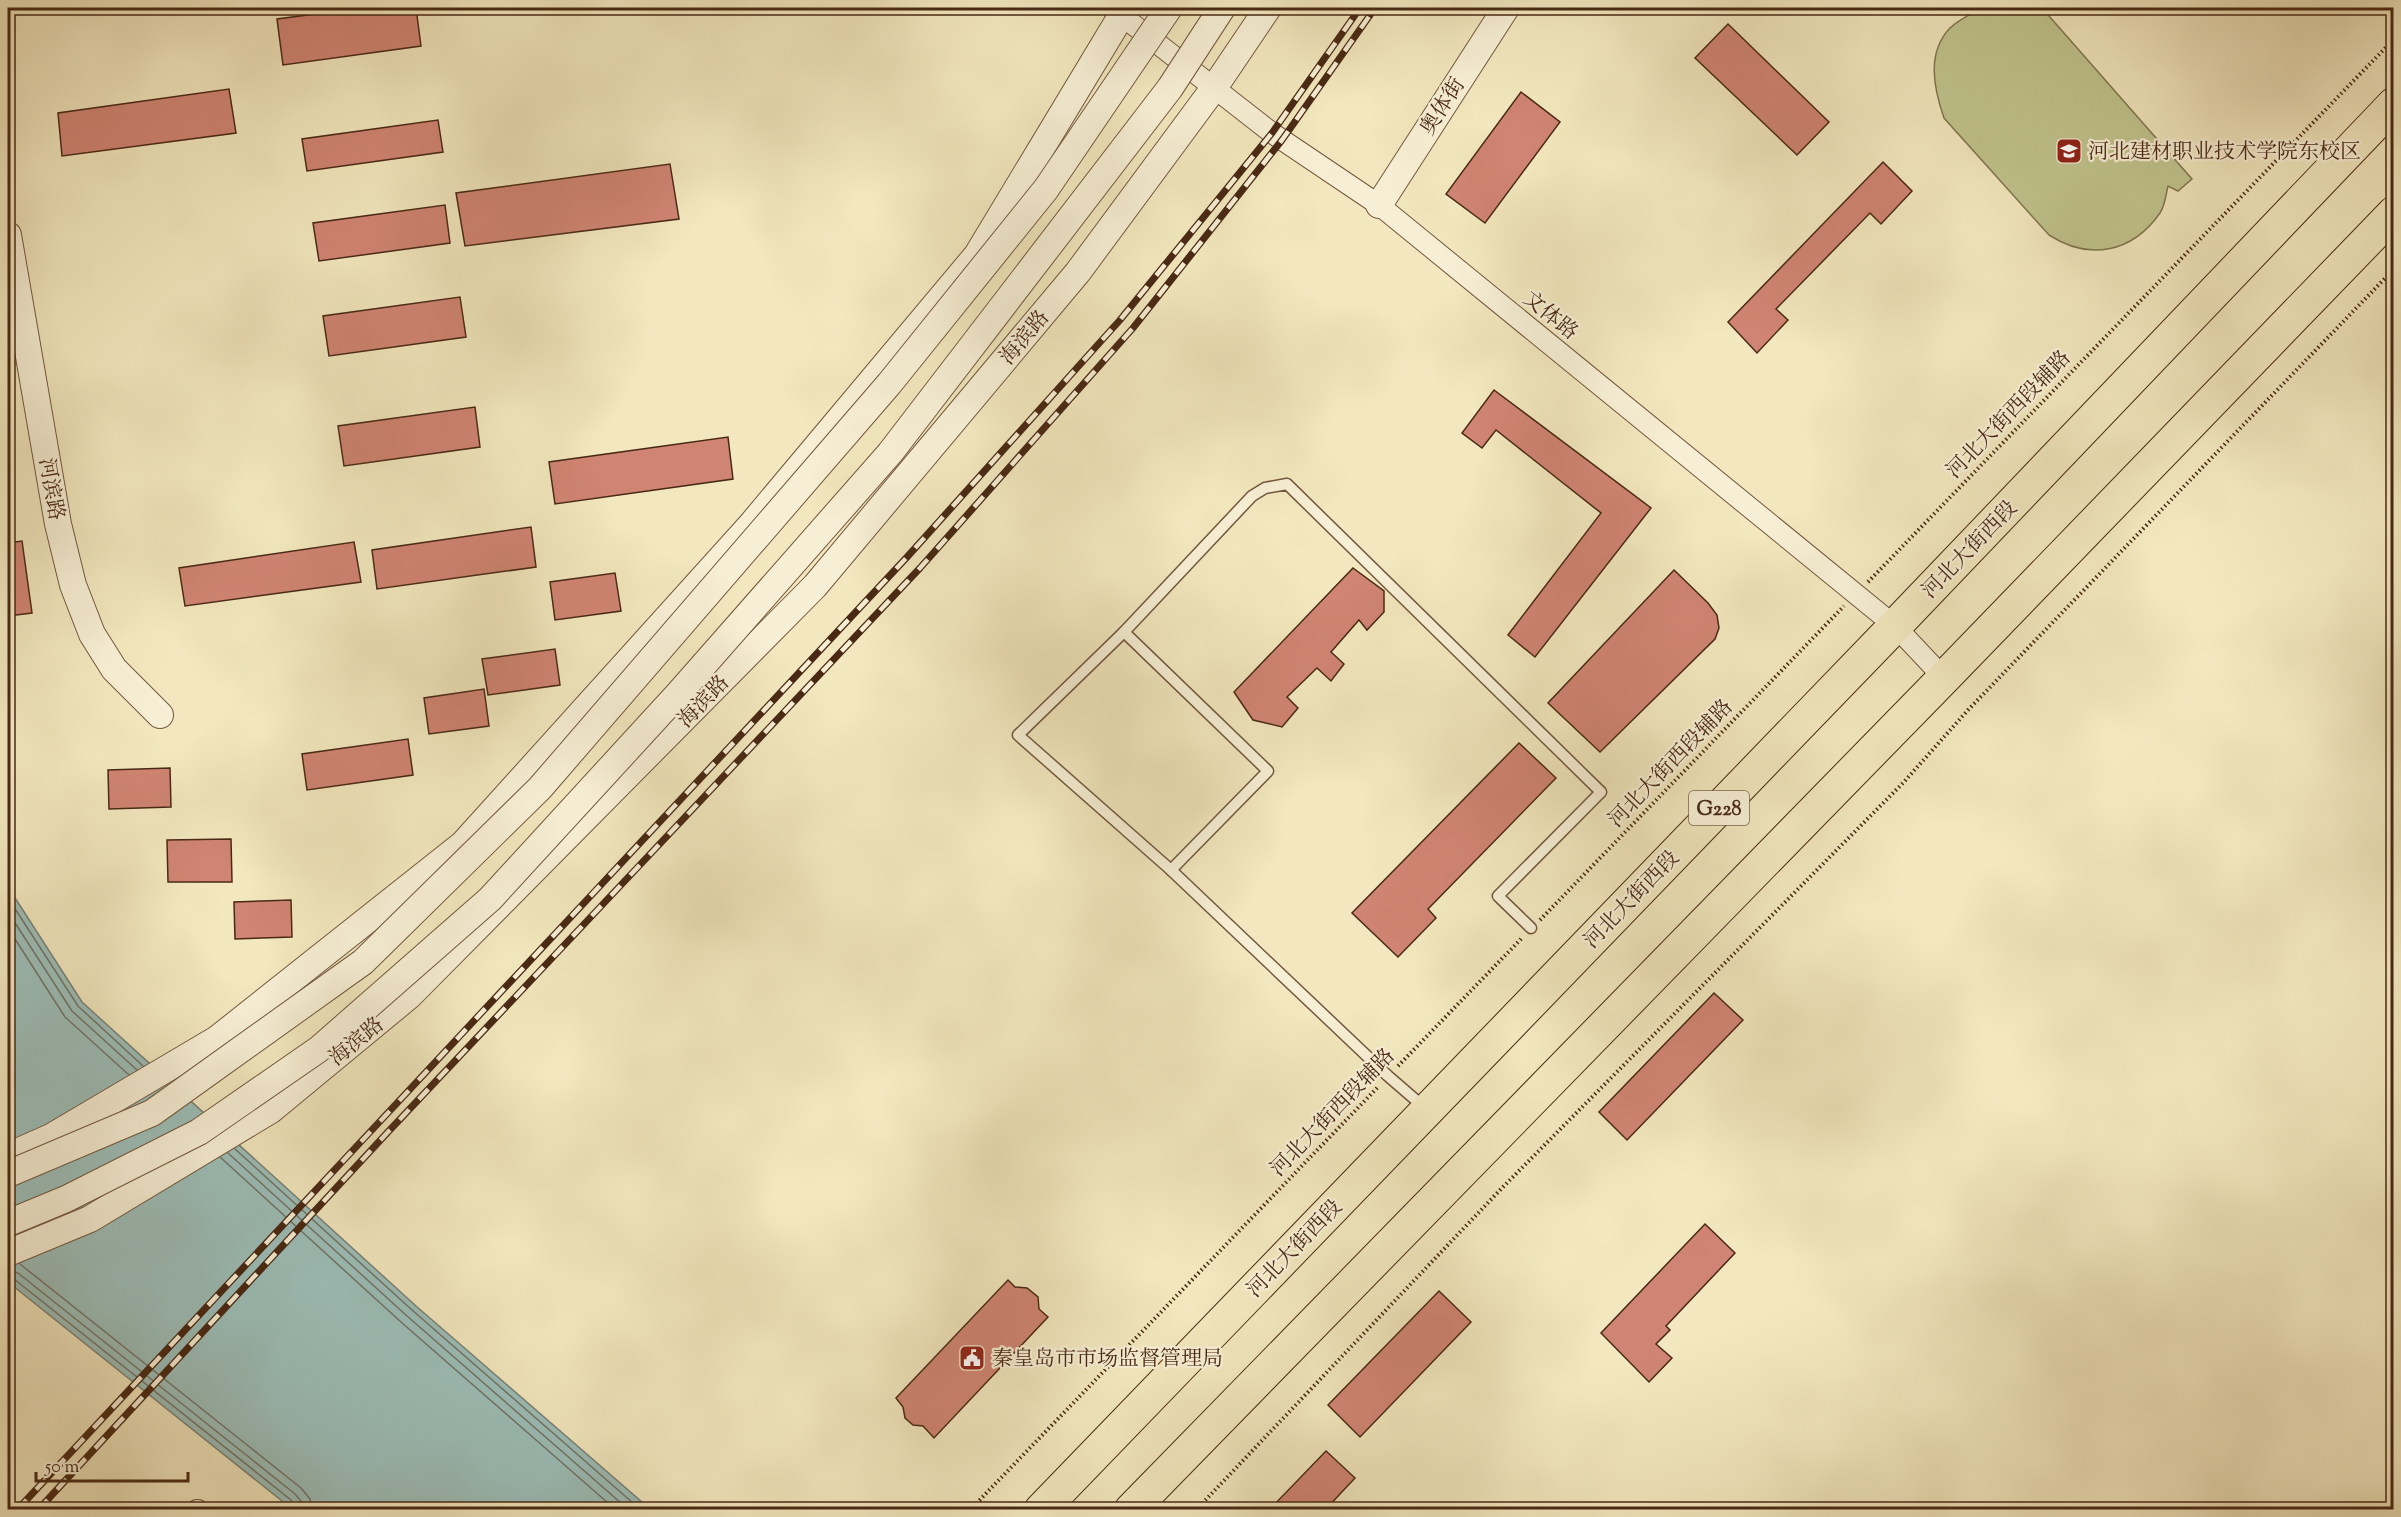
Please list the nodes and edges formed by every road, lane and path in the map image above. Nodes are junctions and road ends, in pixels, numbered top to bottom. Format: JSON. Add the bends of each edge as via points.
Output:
{"nodes":[{"id":1,"x":1169,"y":8,"type":"edge"},
{"id":2,"x":1222,"y":8,"type":"edge"},
{"id":3,"x":1268,"y":8,"type":"edge"},
{"id":4,"x":1506,"y":8,"type":"edge"},
{"id":5,"x":1119,"y":10,"type":"edge"},
{"id":6,"x":2394,"y":39,"type":"edge"},
{"id":7,"x":1214,"y":88,"type":"junction"},
{"id":8,"x":2394,"y":104,"type":"edge"},
{"id":9,"x":1379,"y":205,"type":"junction"},
{"id":10,"x":2394,"y":213,"type":"edge"},
{"id":11,"x":8,"y":235,"type":"edge"},
{"id":12,"x":2394,"y":269,"type":"edge"},
{"id":13,"x":1856,"y":594,"type":"junction"},
{"id":14,"x":1895,"y":626,"type":"junction"},
{"id":15,"x":1124,"y":632,"type":"junction"},
{"id":16,"x":1944,"y":678,"type":"junction"},
{"id":17,"x":160,"y":715,"type":"dead end"},
{"id":18,"x":1171,"y":870,"type":"junction"},
{"id":19,"x":1531,"y":928,"type":"junction"},
{"id":20,"x":1388,"y":1076,"type":"junction"},
{"id":21,"x":1428,"y":1110,"type":"junction"},
{"id":22,"x":8,"y":1156,"type":"edge"},
{"id":23,"x":8,"y":1174,"type":"edge"},
{"id":24,"x":8,"y":1223,"type":"edge"},
{"id":25,"x":8,"y":1253,"type":"edge"},
{"id":26,"x":970,"y":1509,"type":"edge"},
{"id":27,"x":1041,"y":1509,"type":"edge"},
{"id":28,"x":1131,"y":1509,"type":"edge"},
{"id":29,"x":1196,"y":1509,"type":"edge"}],
"edges":[{"from":1,"to":23,"type":"street","bridge":true,"via":[[1046,189],[890,384],[540,788],[363,962],[152,1113]]},
{"from":2,"to":24,"type":"street","name":"海滨路","bridge":true,"via":[[1170,88],[890,453],[679,693],[490,899],[319,1049],[199,1132],[66,1199]]},
{"from":3,"to":7,"type":"street","name":"海滨路"},
{"from":4,"to":9,"type":"street","name":"奥体街"},
{"from":5,"to":7,"type":"street","name":"文体路"},
{"from":5,"to":22,"type":"street","via":[[977,255],[750,526],[463,844],[217,1039],[51,1137]]},
{"from":6,"to":13,"type":"path","name":"河北大街西段辅路"},
{"from":7,"to":9,"type":"street","name":"文体路","via":[[1272,133]]},
{"from":7,"to":25,"type":"street","name":"海滨路","via":[[1078,272],[815,586],[410,996],[271,1110],[90,1220]]},
{"from":8,"to":14,"type":"highway","name":"河北大街西段","number":"G228"},
{"from":9,"to":13,"type":"street","name":"文体路"},
{"from":10,"to":16,"type":"highway"},
{"from":11,"to":17,"type":"street","name":"河滨路","via":[[58,524],[73,585],[92,634],[114,669]]},
{"from":12,"to":29,"type":"path","via":[[1968,710],[1903,783],[1501,1189]]},
{"from":13,"to":14,"type":"street","name":"文体路"},
{"from":13,"to":19,"type":"path","name":"河北大街西段辅路"},
{"from":14,"to":16,"type":"street","name":"文体路"},
{"from":14,"to":21,"type":"highway","name":"河北大街西段","number":"G228"},
{"from":15,"to":18,"type":"lane","via":[[1268,771]]},
{"from":15,"to":18,"type":"lane","via":[[1018,735]]},
{"from":15,"to":19,"type":"lane","via":[[1252,496],[1265,488],[1287,484],[1601,792],[1498,896]]},
{"from":16,"to":28,"type":"highway"},
{"from":18,"to":20,"type":"lane"},
{"from":19,"to":20,"type":"path","name":"河北大街西段辅路"},
{"from":20,"to":21,"type":"lane"},
{"from":20,"to":26,"type":"path","name":"河北大街西段辅路"},
{"from":21,"to":27,"type":"highway","name":"河北大街西段","number":"G228"}]}
